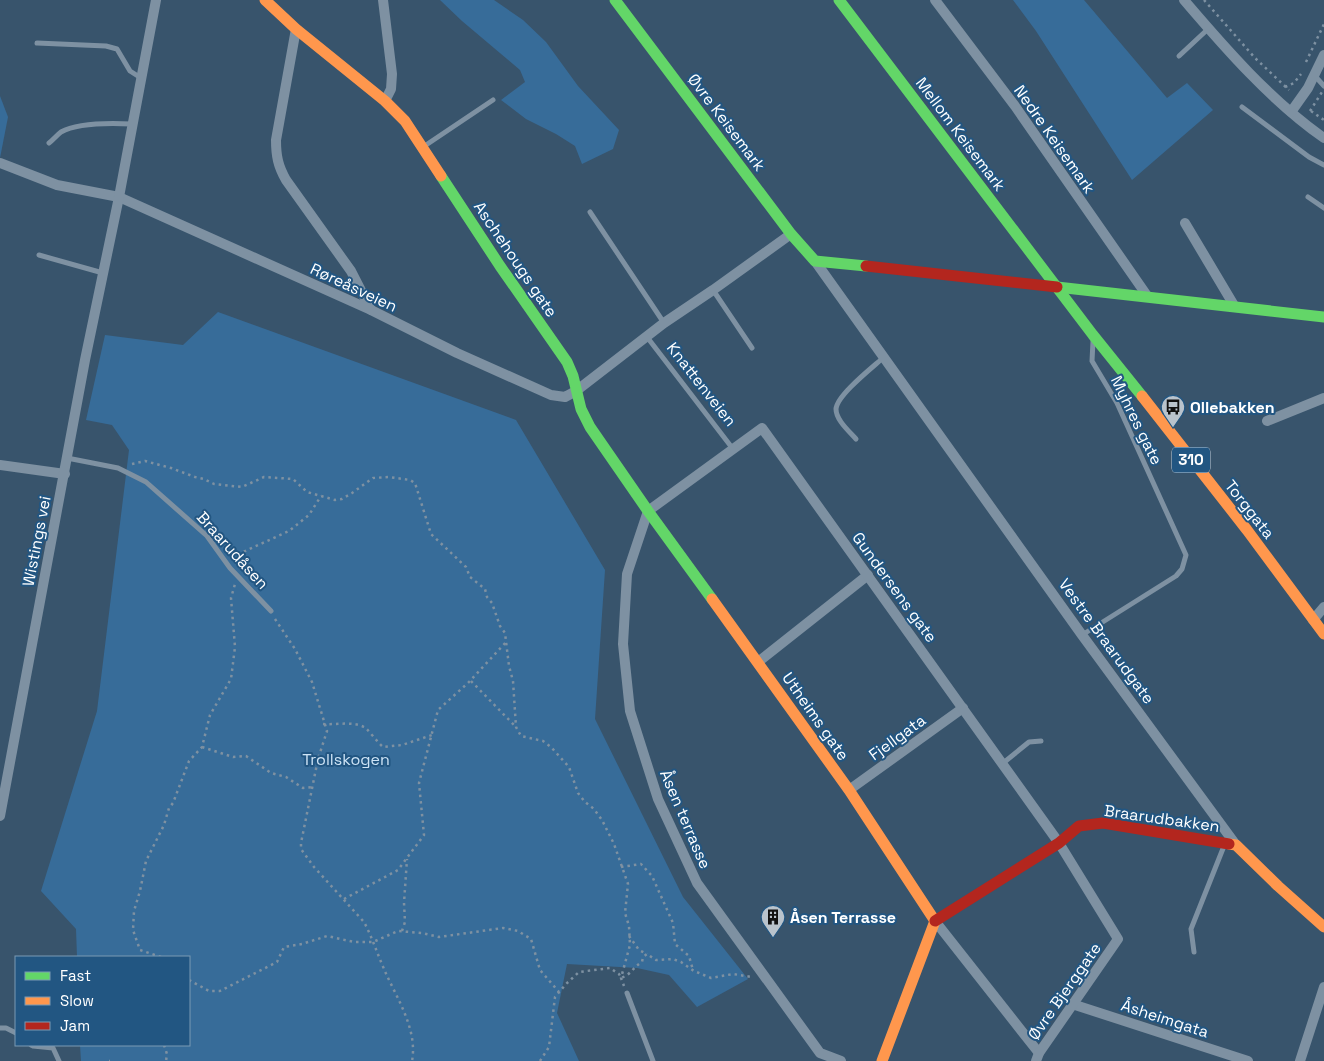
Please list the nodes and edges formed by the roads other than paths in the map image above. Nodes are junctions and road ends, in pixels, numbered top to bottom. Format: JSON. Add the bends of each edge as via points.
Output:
{"nodes":[{"id":1,"x":156,"y":0,"type":"edge"},
{"id":2,"x":265,"y":0,"type":"edge"},
{"id":3,"x":383,"y":0,"type":"edge"},
{"id":4,"x":615,"y":0,"type":"edge"},
{"id":5,"x":839,"y":0,"type":"edge"},
{"id":6,"x":936,"y":0,"type":"edge"},
{"id":7,"x":1184,"y":0,"type":"edge"},
{"id":8,"x":296,"y":29,"type":"junction"},
{"id":9,"x":1208,"y":29,"type":"junction"},
{"id":10,"x":37,"y":43,"type":"dead end"},
{"id":11,"x":1179,"y":56,"type":"dead end"},
{"id":12,"x":1324,"y":56,"type":"edge"},
{"id":13,"x":1315,"y":76,"type":"junction"},
{"id":14,"x":141,"y":78,"type":"junction"},
{"id":15,"x":1324,"y":87,"type":"edge"},
{"id":16,"x":494,"y":100,"type":"dead end"},
{"id":17,"x":385,"y":101,"type":"junction"},
{"id":18,"x":1242,"y":107,"type":"dead end"},
{"id":19,"x":1291,"y":112,"type":"junction"},
{"id":20,"x":132,"y":124,"type":"junction"},
{"id":21,"x":1324,"y":138,"type":"edge"},
{"id":22,"x":49,"y":143,"type":"dead end"},
{"id":23,"x":422,"y":147,"type":"junction"},
{"id":24,"x":0,"y":163,"type":"edge"},
{"id":25,"x":1324,"y":165,"type":"edge"},
{"id":26,"x":119,"y":197,"type":"junction"},
{"id":27,"x":1308,"y":197,"type":"dead end"},
{"id":28,"x":1324,"y":208,"type":"edge"},
{"id":29,"x":590,"y":212,"type":"dead end"},
{"id":30,"x":1185,"y":223,"type":"dead end"},
{"id":31,"x":791,"y":234,"type":"junction"},
{"id":32,"x":40,"y":255,"type":"dead end"},
{"id":33,"x":815,"y":260,"type":"junction"},
{"id":34,"x":103,"y":273,"type":"junction"},
{"id":35,"x":1057,"y":288,"type":"junction"},
{"id":36,"x":713,"y":290,"type":"junction"},
{"id":37,"x":1148,"y":297,"type":"junction"},
{"id":38,"x":1234,"y":307,"type":"junction"},
{"id":39,"x":371,"y":310,"type":"junction"},
{"id":40,"x":1324,"y":317,"type":"edge"},
{"id":41,"x":664,"y":322,"type":"junction"},
{"id":42,"x":1093,"y":335,"type":"junction"},
{"id":43,"x":647,"y":337,"type":"junction"},
{"id":44,"x":752,"y":348,"type":"dead end"},
{"id":45,"x":884,"y":356,"type":"junction"},
{"id":46,"x":576,"y":391,"type":"junction"},
{"id":47,"x":1324,"y":398,"type":"edge"},
{"id":48,"x":1267,"y":420,"type":"dead end"},
{"id":49,"x":762,"y":428,"type":"joint"},
{"id":50,"x":856,"y":439,"type":"dead end"},
{"id":51,"x":734,"y":449,"type":"junction"},
{"id":52,"x":67,"y":458,"type":"junction"},
{"id":53,"x":0,"y":465,"type":"edge"},
{"id":54,"x":65,"y":474,"type":"junction"},
{"id":55,"x":648,"y":511,"type":"junction"},
{"id":56,"x":868,"y":575,"type":"junction"},
{"id":57,"x":1324,"y":607,"type":"edge"},
{"id":58,"x":271,"y":611,"type":"road end"},
{"id":59,"x":1313,"y":620,"type":"junction"},
{"id":60,"x":1324,"y":634,"type":"edge"},
{"id":61,"x":1082,"y":635,"type":"junction"},
{"id":62,"x":758,"y":662,"type":"junction"},
{"id":63,"x":963,"y":708,"type":"junction"},
{"id":64,"x":1041,"y":741,"type":"dead end"},
{"id":65,"x":1002,"y":764,"type":"junction"},
{"id":66,"x":849,"y":790,"type":"junction"},
{"id":67,"x":0,"y":816,"type":"edge"},
{"id":68,"x":1059,"y":843,"type":"junction"},
{"id":69,"x":1231,"y":844,"type":"junction"},
{"id":70,"x":935,"y":921,"type":"junction"},
{"id":71,"x":1324,"y":927,"type":"edge"},
{"id":72,"x":1118,"y":938,"type":"joint"},
{"id":73,"x":1194,"y":952,"type":"dead end"},
{"id":74,"x":1324,"y":987,"type":"edge"},
{"id":75,"x":626,"y":991,"type":"road end"},
{"id":76,"x":1072,"y":1004,"type":"junction"},
{"id":77,"x":0,"y":1028,"type":"edge"},
{"id":78,"x":15,"y":1032,"type":"edge"},
{"id":79,"x":33,"y":1046,"type":"edge"},
{"id":80,"x":816,"y":1057,"type":"edge"},
{"id":81,"x":1038,"y":1057,"type":"edge"},
{"id":82,"x":59,"y":1061,"type":"edge"},
{"id":83,"x":653,"y":1061,"type":"edge"},
{"id":84,"x":841,"y":1061,"type":"edge"},
{"id":85,"x":882,"y":1061,"type":"edge"},
{"id":86,"x":1248,"y":1061,"type":"edge"},
{"id":87,"x":1300,"y":1061,"type":"edge"}],
"edges":[{"from":1,"to":14,"type":"street","name":"Wistings vei"},
{"from":2,"to":8,"type":"main road","name":"Aschehougs gate"},
{"from":3,"to":17,"type":"street","via":[[392,74],[391,89]]},
{"from":4,"to":31,"type":"main road","name":"Øvre Keisemark"},
{"from":5,"to":35,"type":"main road","name":"Mellom Keisemark","number":"310"},
{"from":6,"to":37,"type":"street","name":"Nedre Keisemark"},
{"from":7,"to":9,"type":"street"},
{"from":8,"to":17,"type":"main road","name":"Aschehougs gate"},
{"from":8,"to":39,"type":"street","via":[[276,140],[277,161],[286,180],[350,272]]},
{"from":9,"to":11,"type":"lane"},
{"from":9,"to":19,"type":"street"},
{"from":10,"to":14,"type":"lane","via":[[117,49],[130,71]]},
{"from":12,"to":13,"type":"street"},
{"from":13,"to":15,"type":"lane"},
{"from":13,"to":19,"type":"street"},
{"from":14,"to":20,"type":"street","name":"Wistings vei"},
{"from":16,"to":23,"type":"lane"},
{"from":17,"to":23,"type":"main road","name":"Aschehougs gate","via":[[405,121]]},
{"from":18,"to":25,"type":"lane"},
{"from":19,"to":21,"type":"street"},
{"from":20,"to":22,"type":"lane","via":[[81,126],[61,132]]},
{"from":20,"to":26,"type":"street","name":"Wistings vei"},
{"from":23,"to":46,"type":"main road","name":"Aschehougs gate","via":[[567,362]]},
{"from":24,"to":26,"type":"street","via":[[57,184]]},
{"from":26,"to":34,"type":"street","name":"Wistings vei"},
{"from":26,"to":39,"type":"street","name":"Røreåsveien"},
{"from":27,"to":28,"type":"lane"},
{"from":29,"to":41,"type":"lane"},
{"from":30,"to":38,"type":"street"},
{"from":31,"to":33,"type":"main road","name":"Øvre Keisemark"},
{"from":31,"to":36,"type":"street"},
{"from":32,"to":34,"type":"lane"},
{"from":33,"to":35,"type":"main road"},
{"from":33,"to":45,"type":"street","name":"Vestre Braarudgate"},
{"from":34,"to":52,"type":"street","name":"Wistings vei"},
{"from":35,"to":37,"type":"main road"},
{"from":35,"to":42,"type":"main road","name":"Torggata","number":"310"},
{"from":36,"to":41,"type":"street"},
{"from":36,"to":44,"type":"lane"},
{"from":37,"to":38,"type":"main road"},
{"from":38,"to":40,"type":"main road"},
{"from":39,"to":46,"type":"street","name":"Røreåsveien","via":[[551,395],[565,397]]},
{"from":41,"to":43,"type":"street"},
{"from":42,"to":59,"type":"main road","name":"Torggata","number":"310","via":[[1247,530]]},
{"from":42,"to":61,"type":"lane","name":"Myhres gate","via":[[1092,361],[1117,403],[1186,555],[1176,576]]},
{"from":43,"to":46,"type":"street"},
{"from":43,"to":51,"type":"lane","name":"Knattenveien"},
{"from":45,"to":50,"type":"lane","via":[[838,402],[839,419]]},
{"from":45,"to":61,"type":"street","name":"Vestre Braarudgate"},
{"from":46,"to":55,"type":"main road","name":"Utheims gate","via":[[590,427]]},
{"from":47,"to":48,"type":"street"},
{"from":49,"to":51,"type":"street","name":"Knattenveien"},
{"from":49,"to":56,"type":"street","name":"Gundersens gate"},
{"from":51,"to":55,"type":"street","name":"Knattenveien"},
{"from":52,"to":54,"type":"street","name":"Wistings vei"},
{"from":52,"to":58,"type":"lane","name":"Braarudåsen","via":[[118,468],[146,482],[208,536],[224,561]]},
{"from":53,"to":54,"type":"street"},
{"from":54,"to":67,"type":"street","name":"Wistings vei"},
{"from":55,"to":62,"type":"main road","name":"Utheims gate"},
{"from":55,"to":80,"type":"street","name":"Åsen terrasse","via":[[628,574],[623,644],[630,711],[658,799],[698,883]]},
{"from":56,"to":62,"type":"street"},
{"from":56,"to":63,"type":"street","name":"Gundersens gate"},
{"from":57,"to":59,"type":"street"},
{"from":59,"to":60,"type":"main road","name":"Torggata","number":"310"},
{"from":61,"to":69,"type":"street","name":"Vestre Braarudgate"},
{"from":62,"to":66,"type":"main road","name":"Utheims gate"},
{"from":63,"to":65,"type":"street","name":"Gundersens gate"},
{"from":63,"to":66,"type":"street","name":"Fjellgata"},
{"from":64,"to":65,"type":"lane","via":[[1029,742]]},
{"from":65,"to":68,"type":"street","name":"Gundersens gate"},
{"from":66,"to":70,"type":"main road","name":"Utheims gate"},
{"from":68,"to":69,"type":"main road","name":"Braarudbakken","via":[[1079,826],[1103,823]]},
{"from":68,"to":70,"type":"main road","name":"Braarudbakken"},
{"from":68,"to":72,"type":"street","name":"Gundersens gate"},
{"from":69,"to":71,"type":"main road","name":"Vestre Braarudgate"},
{"from":69,"to":73,"type":"lane","via":[[1191,930]]},
{"from":70,"to":81,"type":"street","name":"Utheims gate"},
{"from":70,"to":85,"type":"main road"},
{"from":72,"to":76,"type":"street","name":"Øvre Bjerggate"},
{"from":74,"to":87,"type":"street"},
{"from":75,"to":83,"type":"lane"},
{"from":76,"to":81,"type":"street","name":"Øvre Bjerggate"},
{"from":76,"to":86,"type":"street","name":"Åsheimgata"},
{"from":77,"to":78,"type":"lane"},
{"from":79,"to":82,"type":"lane","via":[[53,1048]]},
{"from":80,"to":84,"type":"street","name":"Åsen terrasse"}]}
